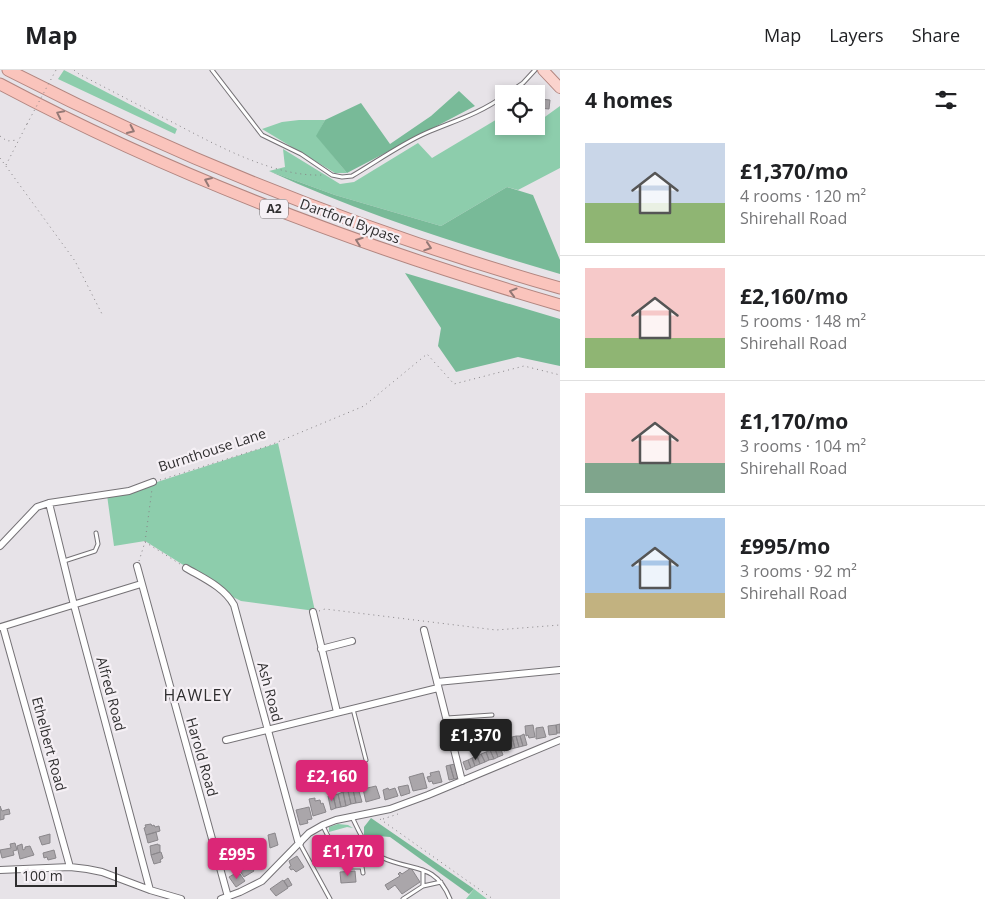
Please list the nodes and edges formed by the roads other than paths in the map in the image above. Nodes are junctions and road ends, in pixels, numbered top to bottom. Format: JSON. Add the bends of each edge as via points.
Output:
{"nodes":[{"id":1,"x":8,"y":70,"type":"edge"},
{"id":2,"x":212,"y":70,"type":"edge"},
{"id":3,"x":535,"y":70,"type":"edge"},
{"id":4,"x":543,"y":70,"type":"edge"},
{"id":5,"x":0,"y":84,"type":"edge"},
{"id":6,"x":520,"y":85,"type":"edge"},
{"id":7,"x":560,"y":88,"type":"edge"},
{"id":8,"x":495,"y":102,"type":"edge"},
{"id":9,"x":560,"y":288,"type":"edge"},
{"id":10,"x":560,"y":305,"type":"edge"},
{"id":11,"x":153,"y":482,"type":"road end"},
{"id":12,"x":49,"y":503,"type":"junction"},
{"id":13,"x":96,"y":533,"type":"dead end"},
{"id":14,"x":0,"y":546,"type":"edge"},
{"id":15,"x":64,"y":562,"type":"junction"},
{"id":16,"x":137,"y":566,"type":"road end"},
{"id":17,"x":186,"y":568,"type":"road end"},
{"id":18,"x":141,"y":584,"type":"junction"},
{"id":19,"x":74,"y":605,"type":"junction"},
{"id":20,"x":313,"y":612,"type":"road end"},
{"id":21,"x":2,"y":627,"type":"edge"},
{"id":22,"x":424,"y":630,"type":"dead end"},
{"id":23,"x":352,"y":641,"type":"dead end"},
{"id":24,"x":321,"y":649,"type":"junction"},
{"id":25,"x":560,"y":670,"type":"edge"},
{"id":26,"x":438,"y":685,"type":"junction"},
{"id":27,"x":352,"y":708,"type":"junction"},
{"id":28,"x":337,"y":712,"type":"junction"},
{"id":29,"x":492,"y":715,"type":"dead end"},
{"id":30,"x":446,"y":718,"type":"junction"},
{"id":31,"x":267,"y":730,"type":"junction"},
{"id":32,"x":226,"y":740,"type":"dead end"},
{"id":33,"x":560,"y":740,"type":"edge"},
{"id":34,"x":366,"y":760,"type":"dead end"},
{"id":35,"x":462,"y":781,"type":"junction"},
{"id":36,"x":352,"y":816,"type":"junction"},
{"id":37,"x":323,"y":825,"type":"junction"},
{"id":38,"x":300,"y":843,"type":"junction"},
{"id":39,"x":70,"y":867,"type":"junction"},
{"id":40,"x":0,"y":870,"type":"edge"},
{"id":41,"x":423,"y":870,"type":"junction"},
{"id":42,"x":363,"y":873,"type":"dead end"},
{"id":43,"x":441,"y":882,"type":"junction"},
{"id":44,"x":423,"y":886,"type":"junction"},
{"id":45,"x":150,"y":890,"type":"junction"},
{"id":46,"x":225,"y":898,"type":"edge"},
{"id":47,"x":181,"y":899,"type":"edge"},
{"id":48,"x":330,"y":899,"type":"edge"},
{"id":49,"x":403,"y":899,"type":"edge"},
{"id":50,"x":450,"y":899,"type":"edge"}],
"edges":[{"from":1,"to":9,"type":"highway","name":"Dartford Bypass","number":"A2","one_way":true,"via":[[172,149],[281,195],[386,234]]},
{"from":2,"to":8,"type":"lane","via":[[262,135],[301,154],[332,175],[342,177],[352,176],[426,133],[463,119]]},
{"from":3,"to":6,"type":"lane"},
{"from":4,"to":7,"type":"main road"},
{"from":10,"to":5,"type":"highway","name":"Dartford Bypass","number":"A2","one_way":true,"via":[[383,250],[279,211],[165,164]]},
{"from":11,"to":12,"type":"street","name":"Burnthouse Lane","via":[[129,491]]},
{"from":12,"to":14,"type":"street","name":"Burnthouse Lane","via":[[36,507]]},
{"from":12,"to":15,"type":"street","name":"Alfred Road"},
{"from":13,"to":15,"type":"lane","via":[[98,544],[95,551]]},
{"from":15,"to":19,"type":"street","name":"Alfred Road"},
{"from":16,"to":18,"type":"street","name":"Harold Road"},
{"from":17,"to":31,"type":"street","name":"Ash Road","via":[[221,589],[234,604]]},
{"from":18,"to":19,"type":"street"},
{"from":18,"to":46,"type":"street","name":"Harold Road"},
{"from":19,"to":21,"type":"street"},
{"from":19,"to":45,"type":"street","name":"Alfred Road"},
{"from":20,"to":24,"type":"street"},
{"from":21,"to":39,"type":"street","name":"Ethelbert Road"},
{"from":22,"to":26,"type":"street"},
{"from":23,"to":24,"type":"street"},
{"from":24,"to":28,"type":"street"},
{"from":25,"to":26,"type":"street"},
{"from":26,"to":27,"type":"street"},
{"from":26,"to":30,"type":"street"},
{"from":27,"to":28,"type":"street"},
{"from":27,"to":34,"type":"lane"},
{"from":28,"to":31,"type":"street"},
{"from":29,"to":30,"type":"lane"},
{"from":30,"to":35,"type":"street"},
{"from":31,"to":32,"type":"street"},
{"from":31,"to":38,"type":"street","name":"Ash Road"},
{"from":33,"to":35,"type":"street"},
{"from":35,"to":36,"type":"street","via":[[390,809]]},
{"from":36,"to":37,"type":"street"},
{"from":36,"to":41,"type":"lane","via":[[362,837],[380,857]]},
{"from":37,"to":38,"type":"street"},
{"from":37,"to":42,"type":"lane","via":[[333,843],[349,858],[349,867],[362,867]]},
{"from":38,"to":46,"type":"street","via":[[262,881]]},
{"from":38,"to":48,"type":"lane"},
{"from":39,"to":40,"type":"street"},
{"from":39,"to":45,"type":"street","via":[[102,872]]},
{"from":41,"to":43,"type":"lane"},
{"from":41,"to":44,"type":"lane"},
{"from":43,"to":44,"type":"lane"},
{"from":43,"to":50,"type":"lane"},
{"from":44,"to":49,"type":"lane"},
{"from":45,"to":47,"type":"street"}]}
